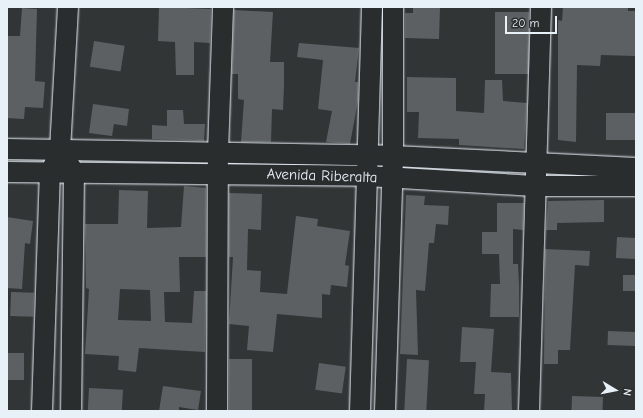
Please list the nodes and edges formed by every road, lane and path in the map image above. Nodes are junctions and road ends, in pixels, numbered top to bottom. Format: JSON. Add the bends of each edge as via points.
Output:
{"nodes":[{"id":1,"x":68,"y":7,"type":"edge"},
{"id":2,"x":223,"y":7,"type":"edge"},
{"id":3,"x":372,"y":7,"type":"edge"},
{"id":4,"x":393,"y":7,"type":"edge"},
{"id":5,"x":541,"y":7,"type":"edge"},
{"id":6,"x":7,"y":149,"type":"edge"},
{"id":7,"x":60,"y":150,"type":"junction"},
{"id":8,"x":218,"y":152,"type":"junction"},
{"id":9,"x":393,"y":156,"type":"junction"},
{"id":10,"x":536,"y":164,"type":"junction"},
{"id":11,"x":367,"y":166,"type":"junction"},
{"id":12,"x":636,"y":168,"type":"edge"},
{"id":13,"x":7,"y":172,"type":"edge"},
{"id":14,"x":74,"y":172,"type":"junction"},
{"id":15,"x":50,"y":174,"type":"junction"},
{"id":16,"x":219,"y":174,"type":"junction"},
{"id":17,"x":392,"y":179,"type":"junction"},
{"id":18,"x":534,"y":186,"type":"junction"},
{"id":19,"x":636,"y":186,"type":"edge"},
{"id":20,"x":42,"y":411,"type":"edge"},
{"id":21,"x":71,"y":411,"type":"edge"},
{"id":22,"x":217,"y":411,"type":"edge"},
{"id":23,"x":360,"y":411,"type":"edge"},
{"id":24,"x":385,"y":411,"type":"edge"},
{"id":25,"x":529,"y":411,"type":"edge"}],
"edges":[{"from":1,"to":7,"type":"street"},
{"from":2,"to":8,"type":"street"},
{"from":3,"to":11,"type":"street"},
{"from":4,"to":9,"type":"street"},
{"from":5,"to":10,"type":"street"},
{"from":6,"to":7,"type":"street","name":"Avenida Riberalta"},
{"from":7,"to":8,"type":"street","name":"Avenida Riberalta"},
{"from":7,"to":14,"type":"street"},
{"from":7,"to":15,"type":"street"},
{"from":8,"to":11,"type":"street","name":"Avenida Riberalta"},
{"from":8,"to":16,"type":"street"},
{"from":9,"to":10,"type":"street","name":"Avenida Riberalta"},
{"from":9,"to":11,"type":"street","name":"Avenida Riberalta"},
{"from":9,"to":17,"type":"street"},
{"from":10,"to":12,"type":"street","name":"Avenida Riberalta"},
{"from":10,"to":18,"type":"street"},
{"from":11,"to":16,"type":"street","name":"Avenida Riberalta"},
{"from":11,"to":17,"type":"street","name":"Avenida Riberalta"},
{"from":11,"to":23,"type":"street"},
{"from":13,"to":15,"type":"street","name":"Avenida Riberalta"},
{"from":14,"to":15,"type":"street","name":"Avenida Riberalta"},
{"from":14,"to":16,"type":"street","name":"Avenida Riberalta"},
{"from":14,"to":21,"type":"street"},
{"from":15,"to":20,"type":"street"},
{"from":16,"to":22,"type":"street"},
{"from":17,"to":18,"type":"street","name":"Avenida Riberalta"},
{"from":17,"to":24,"type":"street"},
{"from":18,"to":19,"type":"street","name":"Avenida Riberalta"},
{"from":18,"to":25,"type":"street"}]}
